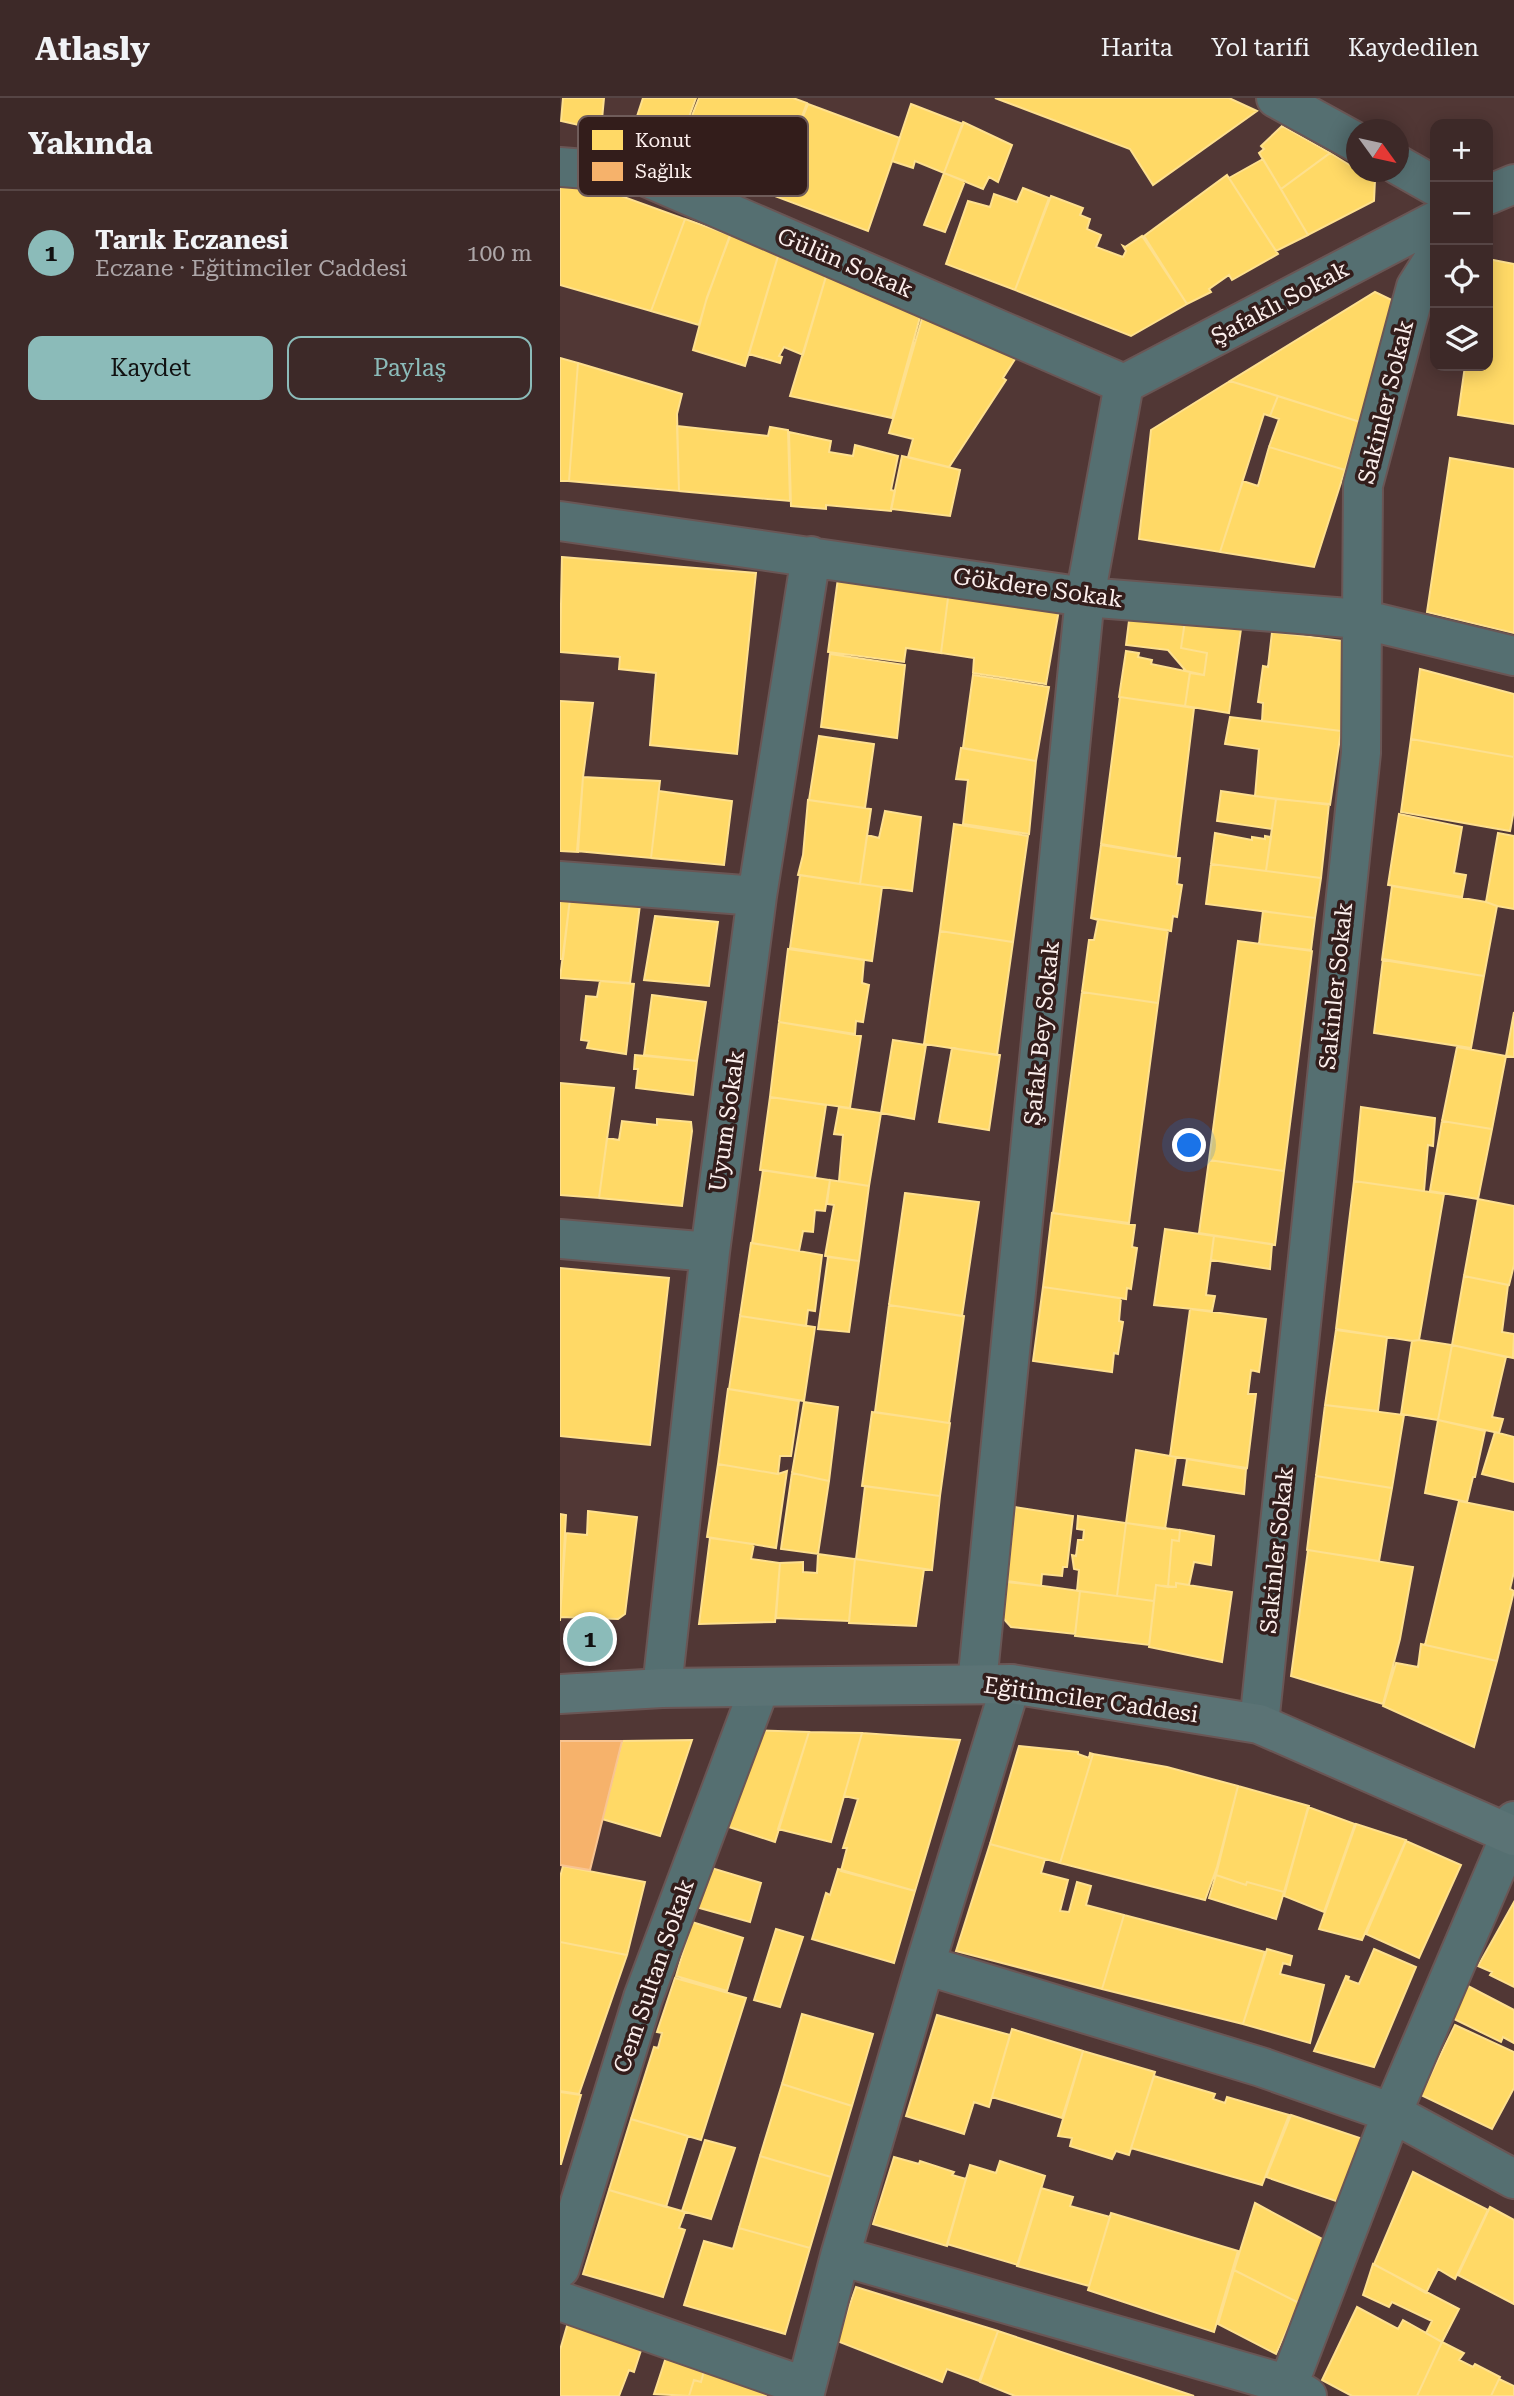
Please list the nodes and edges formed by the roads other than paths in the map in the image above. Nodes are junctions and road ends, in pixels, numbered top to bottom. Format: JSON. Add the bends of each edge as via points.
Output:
{"nodes":[{"id":1,"x":1276,"y":98,"type":"edge"},
{"id":2,"x":1346,"y":136,"type":"edge"},
{"id":3,"x":560,"y":167,"type":"edge"},
{"id":4,"x":578,"y":168,"type":"edge"},
{"id":5,"x":1409,"y":171,"type":"edge"},
{"id":6,"x":1430,"y":183,"type":"edge"},
{"id":7,"x":1514,"y":184,"type":"edge"},
{"id":8,"x":1493,"y":193,"type":"edge"},
{"id":9,"x":690,"y":196,"type":"edge"},
{"id":10,"x":1430,"y":224,"type":"edge"},
{"id":11,"x":1430,"y":265,"type":"edge"},
{"id":12,"x":1124,"y":384,"type":"junction"},
{"id":13,"x":560,"y":521,"type":"edge"},
{"id":14,"x":811,"y":556,"type":"junction"},
{"id":15,"x":1085,"y":597,"type":"junction"},
{"id":16,"x":1361,"y":619,"type":"junction"},
{"id":17,"x":1514,"y":656,"type":"edge"},
{"id":18,"x":560,"y":881,"type":"edge"},
{"id":19,"x":757,"y":896,"type":"junction"},
{"id":20,"x":560,"y":1238,"type":"edge"},
{"id":21,"x":710,"y":1252,"type":"junction"},
{"id":22,"x":994,"y":1684,"type":"junction"},
{"id":23,"x":662,"y":1688,"type":"junction"},
{"id":24,"x":759,"y":1689,"type":"junction"},
{"id":25,"x":560,"y":1693,"type":"edge"},
{"id":26,"x":1259,"y":1724,"type":"junction"},
{"id":27,"x":1513,"y":1830,"type":"edge"},
{"id":28,"x":925,"y":1965,"type":"junction"},
{"id":29,"x":1392,"y":2113,"type":"junction"},
{"id":30,"x":1514,"y":2179,"type":"edge"},
{"id":31,"x":840,"y":2256,"type":"junction"},
{"id":32,"x":560,"y":2268,"type":"edge"},
{"id":33,"x":560,"y":2301,"type":"edge"},
{"id":34,"x":805,"y":2392,"type":"edge"},
{"id":35,"x":1293,"y":2392,"type":"edge"}],
"edges":[{"from":1,"to":2,"type":"street"},
{"from":3,"to":4,"type":"street","name":"Gülün Sokak"},
{"from":5,"to":6,"type":"street"},
{"from":7,"to":8,"type":"street"},
{"from":9,"to":12,"type":"street","name":"Gülün Sokak"},
{"from":10,"to":12,"type":"street","name":"Şafaklı Sokak"},
{"from":11,"to":16,"type":"street","name":"Sakinler Sokak","via":[[1416,288],[1363,485]]},
{"from":12,"to":15,"type":"street","name":"Şafak Bey Sokak"},
{"from":13,"to":14,"type":"street","name":"Gökdere Sokak"},
{"from":14,"to":15,"type":"street","name":"Gökdere Sokak"},
{"from":14,"to":19,"type":"street","name":"Uyum Sokak"},
{"from":15,"to":16,"type":"street","name":"Gökdere Sokak"},
{"from":15,"to":22,"type":"street","name":"Şafak Bey Sokak"},
{"from":16,"to":17,"type":"street","name":"Gökdere Sokak"},
{"from":16,"to":26,"type":"street","name":"Sakinler Sokak","via":[[1361,753]]},
{"from":18,"to":19,"type":"street"},
{"from":19,"to":21,"type":"street","name":"Uyum Sokak"},
{"from":20,"to":21,"type":"street"},
{"from":21,"to":23,"type":"street","name":"Uyum Sokak"},
{"from":22,"to":24,"type":"street","name":"Eğitimciler Caddesi"},
{"from":22,"to":26,"type":"street","name":"Eğitimciler Caddesi"},
{"from":22,"to":28,"type":"street","name":"Şafak Bey Sokak"},
{"from":23,"to":24,"type":"street","name":"Eğitimciler Caddesi"},
{"from":23,"to":25,"type":"street","name":"Eğitimciler Caddesi"},
{"from":24,"to":32,"type":"street","name":"Cem Sultan Sokak","via":[[643,1997]]},
{"from":26,"to":27,"type":"street","name":"Eğitimciler Caddesi"},
{"from":27,"to":29,"type":"street"},
{"from":28,"to":29,"type":"street","via":[[1261,2067]]},
{"from":28,"to":31,"type":"street","name":"Şafak Bey Sokak"},
{"from":29,"to":30,"type":"street"},
{"from":29,"to":35,"type":"street"},
{"from":31,"to":34,"type":"street","name":"Şafak Bey Sokak"},
{"from":31,"to":35,"type":"street"},
{"from":33,"to":34,"type":"street"}]}
